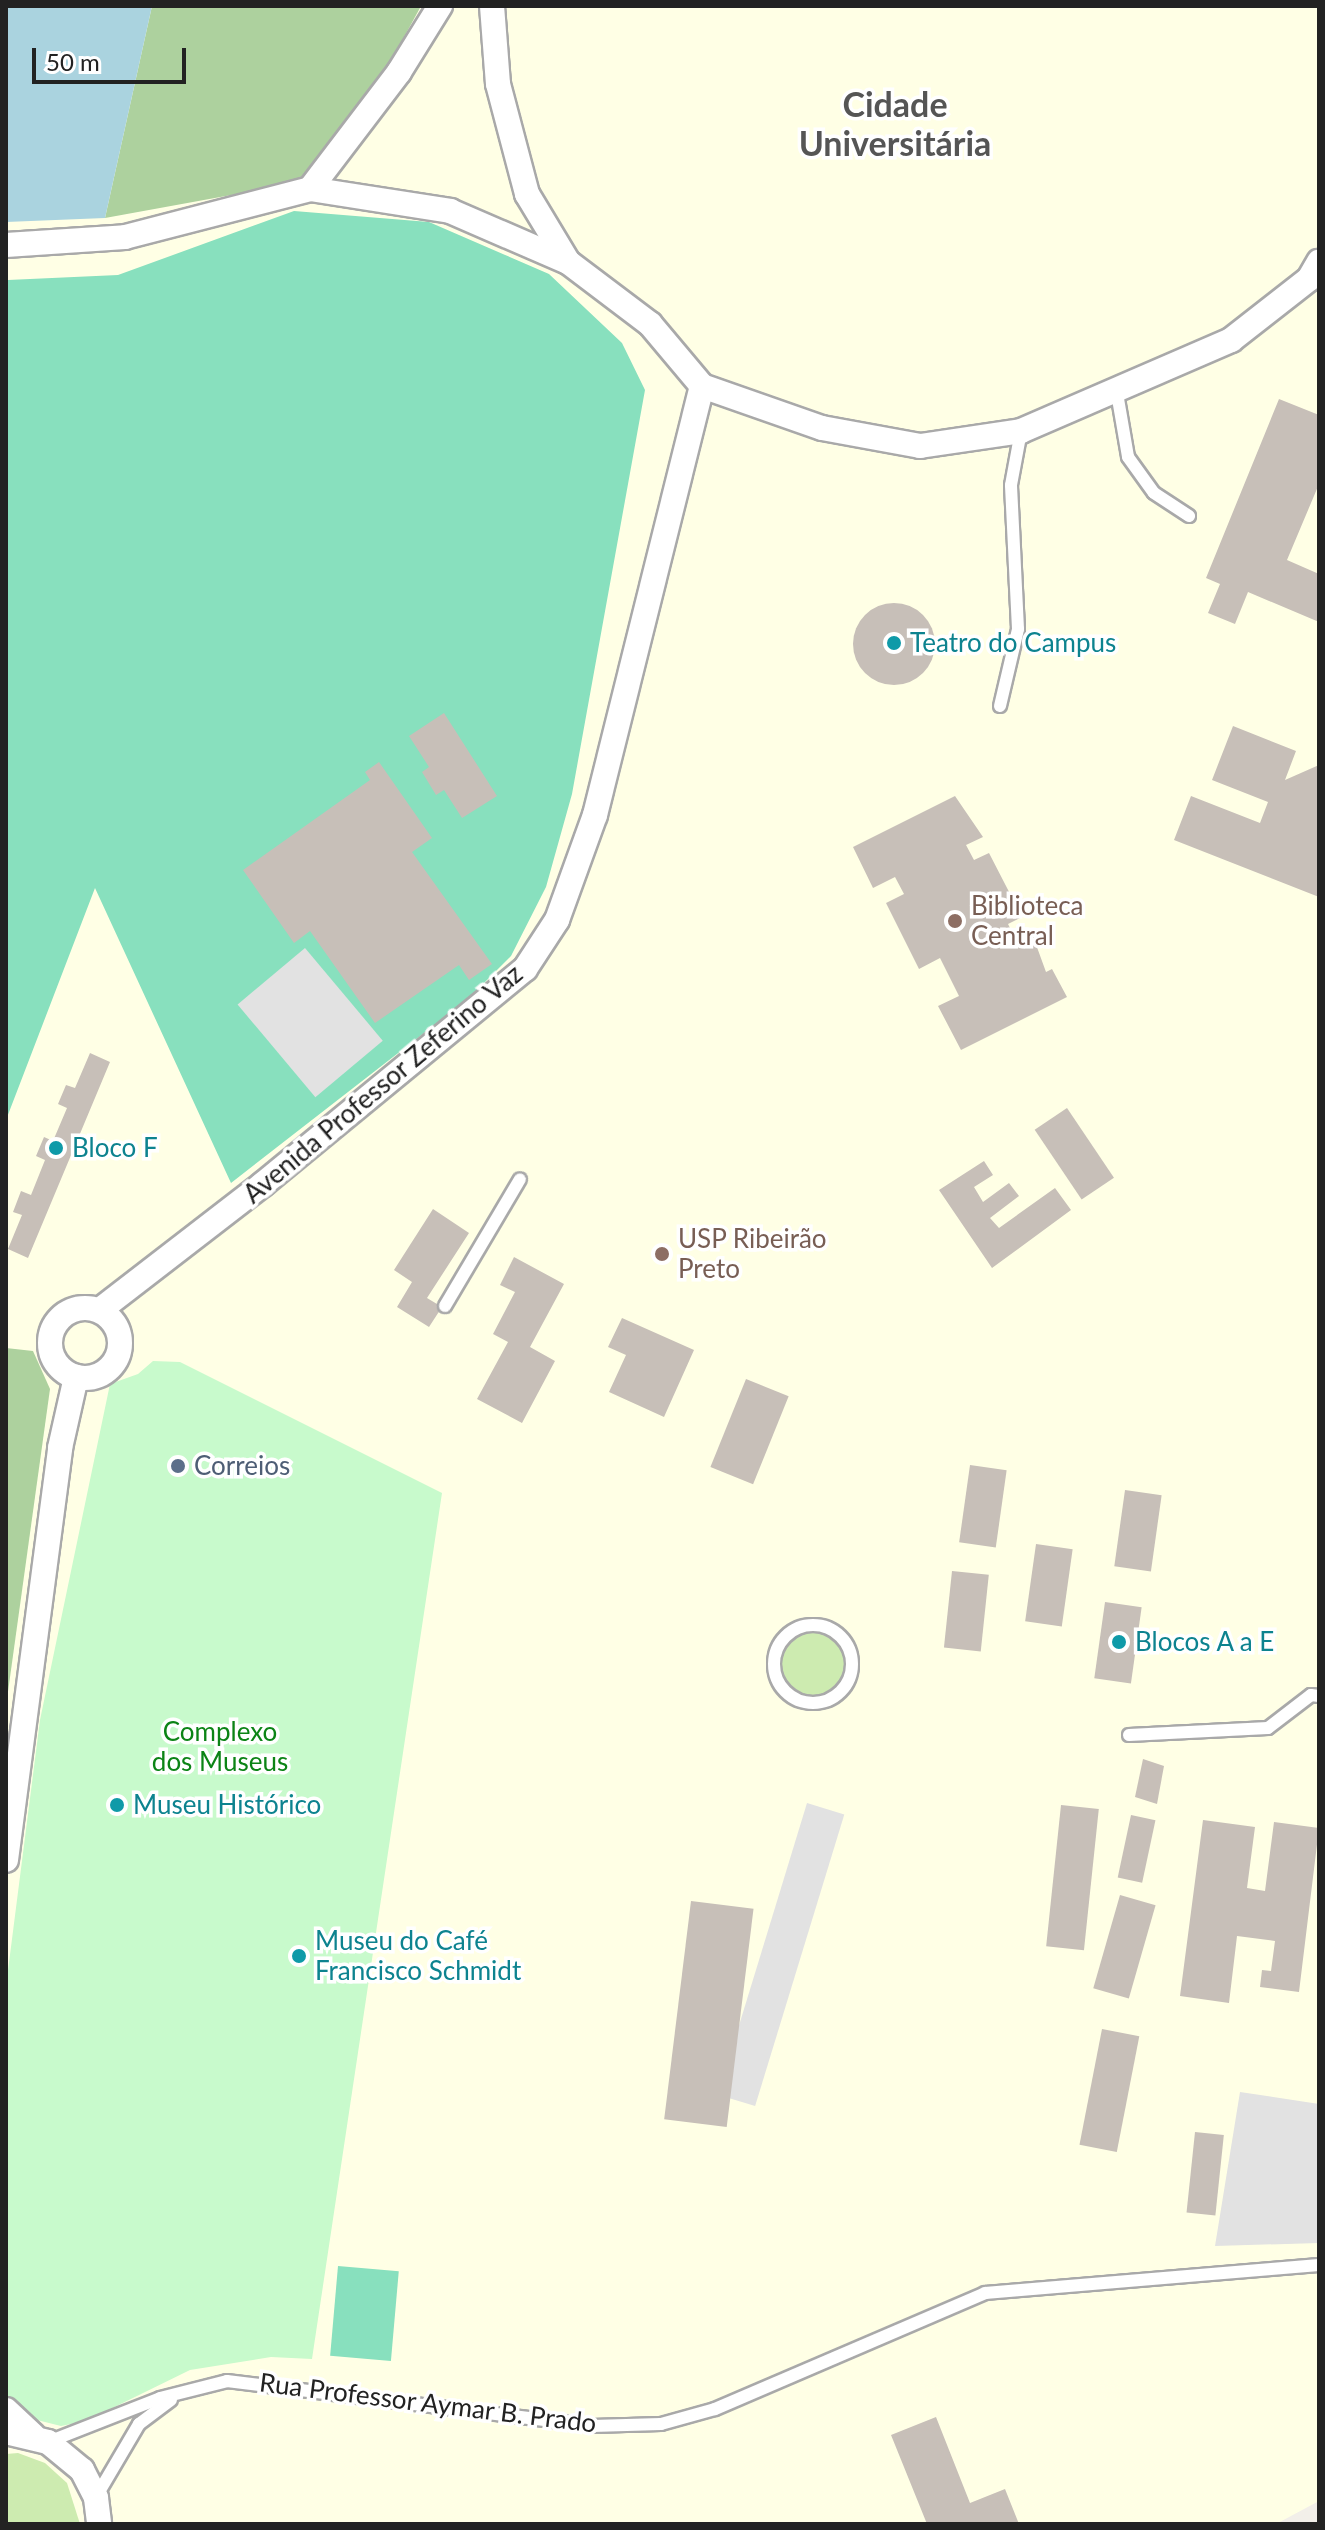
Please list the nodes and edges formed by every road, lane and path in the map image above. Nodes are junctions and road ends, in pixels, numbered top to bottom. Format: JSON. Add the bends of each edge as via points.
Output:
{"nodes":[{"id":1,"x":440,"y":6,"type":"edge"},
{"id":2,"x":492,"y":6,"type":"edge"},
{"id":3,"x":310,"y":189,"type":"junction"},
{"id":4,"x":6,"y":245,"type":"edge"},
{"id":5,"x":568,"y":262,"type":"junction"},
{"id":6,"x":1319,"y":262,"type":"edge"},
{"id":7,"x":702,"y":386,"type":"junction"},
{"id":8,"x":1117,"y":393,"type":"junction"},
{"id":9,"x":1021,"y":431,"type":"junction"},
{"id":10,"x":1189,"y":516,"type":"dead end"},
{"id":11,"x":1000,"y":706,"type":"dead end"},
{"id":12,"x":520,"y":1179,"type":"dead end"},
{"id":13,"x":445,"y":1306,"type":"dead end"},
{"id":14,"x":100,"y":1310,"type":"junction"},
{"id":15,"x":76,"y":1377,"type":"junction"},
{"id":16,"x":1319,"y":1696,"type":"edge"},
{"id":17,"x":807,"y":1703,"type":"joint"},
{"id":18,"x":1129,"y":1735,"type":"dead end"},
{"id":19,"x":6,"y":1860,"type":"edge"},
{"id":20,"x":1319,"y":2265,"type":"edge"},
{"id":21,"x":184,"y":2392,"type":"junction"},
{"id":22,"x":6,"y":2410,"type":"edge"},
{"id":23,"x":6,"y":2432,"type":"edge"},
{"id":24,"x":40,"y":2438,"type":"junction"},
{"id":25,"x":96,"y":2498,"type":"junction"},
{"id":26,"x":99,"y":2524,"type":"edge"}],
"edges":[{"from":1,"to":3,"type":"street","via":[[399,72]]},
{"from":2,"to":5,"type":"street","via":[[498,84],[527,194]]},
{"from":3,"to":4,"type":"street","via":[[125,237]]},
{"from":3,"to":5,"type":"street","via":[[450,211]]},
{"from":5,"to":7,"type":"street","via":[[650,324]]},
{"from":6,"to":8,"type":"street","via":[[1309,279],[1231,340]]},
{"from":7,"to":9,"type":"street","via":[[822,428],[920,446]]},
{"from":7,"to":14,"type":"street","name":"Avenida Professor Zeferino Vaz","via":[[595,815],[557,920],[533,957],[390,1082]]},
{"from":8,"to":9,"type":"street"},
{"from":8,"to":10,"type":"lane","via":[[1128,457],[1154,493]]},
{"from":9,"to":11,"type":"lane","via":[[1011,485],[1018,629]]},
{"from":12,"to":13,"type":"lane"},
{"from":14,"to":15,"type":"street","via":[[117,1327],[120,1351],[104,1374]]},
{"from":14,"to":15,"type":"street","via":[[78,1308],[53,1327],[56,1362]]},
{"from":15,"to":19,"type":"street","via":[[58,1464]]},
{"from":16,"to":18,"type":"lane","via":[[1311,1695],[1268,1728]]},
{"from":17,"to":17,"type":"lane","via":[[830,1700],[852,1672],[849,1647],[823,1625],[796,1629],[775,1656],[785,1691]]},
{"from":20,"to":21,"type":"lane","name":"Rua Professor Aymar B. Prado","via":[[985,2293],[715,2409],[661,2424],[592,2426],[249,2381]]},
{"from":21,"to":24,"type":"lane","name":"Rua Professor Aymar B. Prado"},
{"from":21,"to":25,"type":"lane","name":"Rua Professor Aymar B. Prado","via":[[139,2424]]},
{"from":22,"to":24,"type":"street"},
{"from":23,"to":24,"type":"street"},
{"from":24,"to":25,"type":"street","via":[[82,2470]]},
{"from":25,"to":26,"type":"street"}]}
